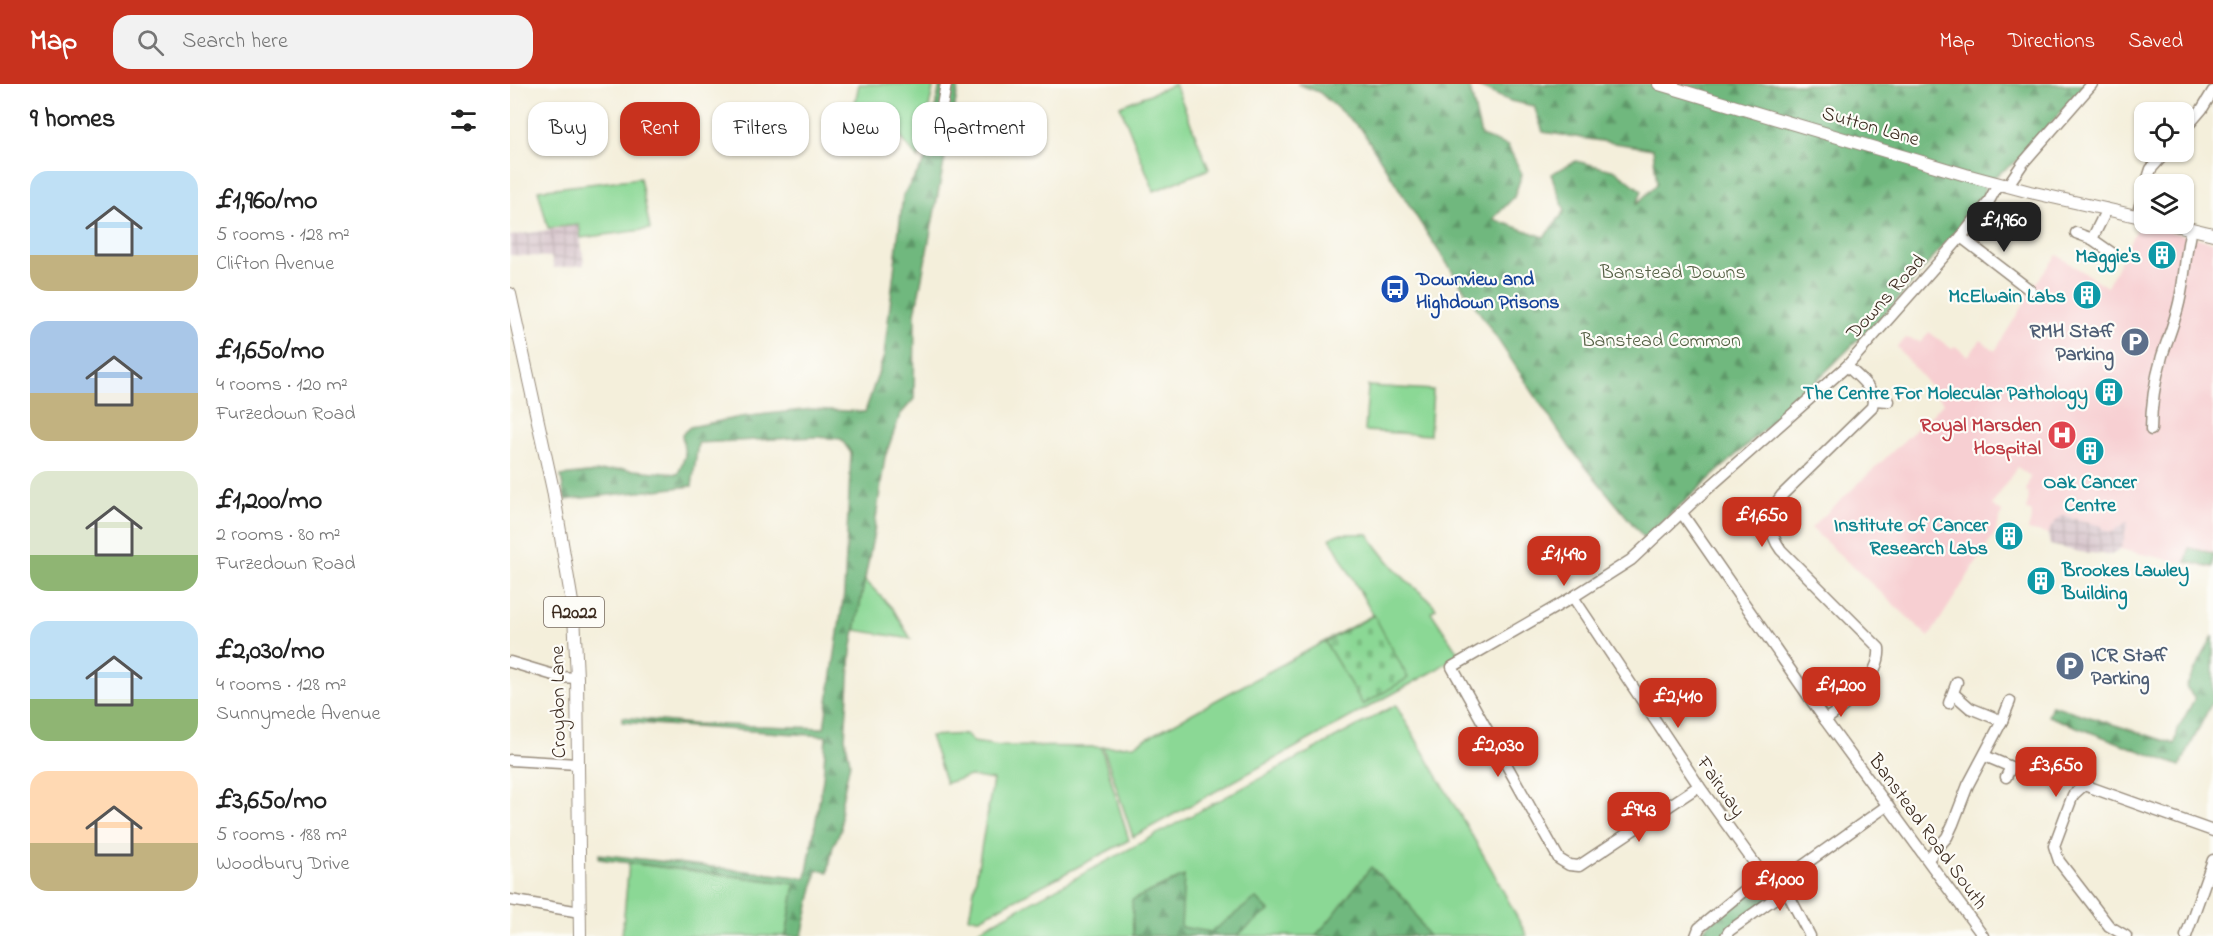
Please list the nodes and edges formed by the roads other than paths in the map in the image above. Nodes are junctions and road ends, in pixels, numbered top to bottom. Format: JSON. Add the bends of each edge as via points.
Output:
{"nodes":[{"id":1,"x":946,"y":84,"type":"edge"},
{"id":2,"x":1659,"y":84,"type":"edge"},
{"id":3,"x":2092,"y":84,"type":"edge"},
{"id":4,"x":2213,"y":92,"type":"edge"},
{"id":5,"x":943,"y":102,"type":"edge"},
{"id":6,"x":2194,"y":118,"type":"edge"},
{"id":7,"x":2003,"y":185,"type":"junction"},
{"id":8,"x":2107,"y":209,"type":"junction"},
{"id":9,"x":2134,"y":215,"type":"edge"},
{"id":10,"x":2194,"y":230,"type":"edge"},
{"id":11,"x":2076,"y":233,"type":"dead end"},
{"id":12,"x":2190,"y":234,"type":"edge"},
{"id":13,"x":2213,"y":234,"type":"edge"},
{"id":14,"x":1961,"y":237,"type":"junction"},
{"id":15,"x":2092,"y":239,"type":"junction"},
{"id":16,"x":2112,"y":253,"type":"dead end"},
{"id":17,"x":2030,"y":290,"type":"dead end"},
{"id":18,"x":510,"y":294,"type":"edge"},
{"id":19,"x":1847,"y":366,"type":"junction"},
{"id":20,"x":1873,"y":400,"type":"junction"},
{"id":21,"x":1889,"y":400,"type":"dead end"},
{"id":22,"x":2151,"y":430,"type":"dead end"},
{"id":23,"x":1681,"y":512,"type":"junction"},
{"id":24,"x":1574,"y":597,"type":"junction"},
{"id":25,"x":510,"y":662,"type":"edge"},
{"id":26,"x":577,"y":678,"type":"junction"},
{"id":27,"x":1957,"y":682,"type":"dead end"},
{"id":28,"x":2010,"y":701,"type":"dead end"},
{"id":29,"x":1825,"y":720,"type":"junction"},
{"id":30,"x":2002,"y":721,"type":"junction"},
{"id":31,"x":1985,"y":756,"type":"junction"},
{"id":32,"x":510,"y":760,"type":"edge"},
{"id":33,"x":577,"y":764,"type":"junction"},
{"id":34,"x":2006,"y":777,"type":"dead end"},
{"id":35,"x":1699,"y":786,"type":"junction"},
{"id":36,"x":1888,"y":805,"type":"junction"},
{"id":37,"x":2213,"y":831,"type":"edge"},
{"id":38,"x":1928,"y":859,"type":"junction"},
{"id":39,"x":2213,"y":860,"type":"edge"},
{"id":40,"x":1760,"y":877,"type":"junction"},
{"id":41,"x":1784,"y":887,"type":"junction"},
{"id":42,"x":1768,"y":897,"type":"junction"},
{"id":43,"x":510,"y":900,"type":"edge"},
{"id":44,"x":580,"y":912,"type":"junction"},
{"id":45,"x":580,"y":936,"type":"edge"},
{"id":46,"x":1696,"y":936,"type":"edge"},
{"id":47,"x":1726,"y":936,"type":"edge"},
{"id":48,"x":1810,"y":936,"type":"edge"},
{"id":49,"x":1983,"y":936,"type":"edge"},
{"id":50,"x":2126,"y":936,"type":"edge"},
{"id":51,"x":2186,"y":936,"type":"edge"}],
"edges":[{"from":1,"to":5,"type":"street"},
{"from":2,"to":7,"type":"main road","name":"Sutton Lane"},
{"from":3,"to":7,"type":"street","name":"Downs Road","via":[[2010,182]]},
{"from":4,"to":6,"type":"street"},
{"from":7,"to":8,"type":"main road","name":"Sutton Lane"},
{"from":7,"to":14,"type":"street","name":"Downs Road","via":[[1996,188]]},
{"from":8,"to":9,"type":"main road","name":"Sutton Lane"},
{"from":8,"to":15,"type":"street"},
{"from":10,"to":13,"type":"main road"},
{"from":11,"to":15,"type":"street"},
{"from":12,"to":22,"type":"street","via":[[2179,303],[2158,373]]},
{"from":14,"to":17,"type":"street"},
{"from":14,"to":19,"type":"street","name":"Downs Road"},
{"from":15,"to":16,"type":"street"},
{"from":18,"to":26,"type":"main road","name":"Croydon Lane","number":"A2022","via":[[556,504],[574,614]]},
{"from":19,"to":20,"type":"street","via":[[1871,391]]},
{"from":19,"to":23,"type":"street","name":"Downs Road"},
{"from":20,"to":21,"type":"street"},
{"from":20,"to":29,"type":"street","via":[[1866,415],[1782,495],[1772,515],[1772,533],[1781,550],[1880,648],[1877,663],[1861,691]]},
{"from":23,"to":24,"type":"street","name":"Downs Road","via":[[1630,560]]},
{"from":23,"to":29,"type":"street","name":"Banstead Road South"},
{"from":24,"to":35,"type":"street","name":"Fairway"},
{"from":24,"to":35,"type":"street","name":"Downs Road","via":[[1452,667],[1559,860],[1579,866]]},
{"from":25,"to":26,"type":"street"},
{"from":26,"to":33,"type":"main road","name":"Croydon Lane","number":"A2022"},
{"from":27,"to":30,"type":"street","via":[[1951,698]]},
{"from":28,"to":30,"type":"street"},
{"from":29,"to":36,"type":"street","name":"Banstead Road South"},
{"from":30,"to":31,"type":"street"},
{"from":31,"to":34,"type":"street","via":[[2011,767]]},
{"from":31,"to":38,"type":"street","via":[[1968,785],[1947,837]]},
{"from":32,"to":33,"type":"street"},
{"from":33,"to":44,"type":"main road","name":"Croydon Lane","number":"A2022"},
{"from":35,"to":40,"type":"street","name":"Fairway"},
{"from":36,"to":38,"type":"street","name":"Banstead Road South"},
{"from":36,"to":41,"type":"street"},
{"from":37,"to":50,"type":"street","via":[[2084,785],[2073,795],[2054,846],[2059,861],[2109,926]]},
{"from":38,"to":49,"type":"street","name":"Banstead Road South"},
{"from":39,"to":51,"type":"street"},
{"from":40,"to":41,"type":"street"},
{"from":40,"to":42,"type":"street","name":"Fairway"},
{"from":40,"to":46,"type":"street","via":[[1699,928]]},
{"from":41,"to":42,"type":"street"},
{"from":41,"to":48,"type":"street"},
{"from":42,"to":47,"type":"street"},
{"from":43,"to":44,"type":"street"},
{"from":44,"to":45,"type":"main road","name":"Croydon Lane","number":"A2022"}]}
